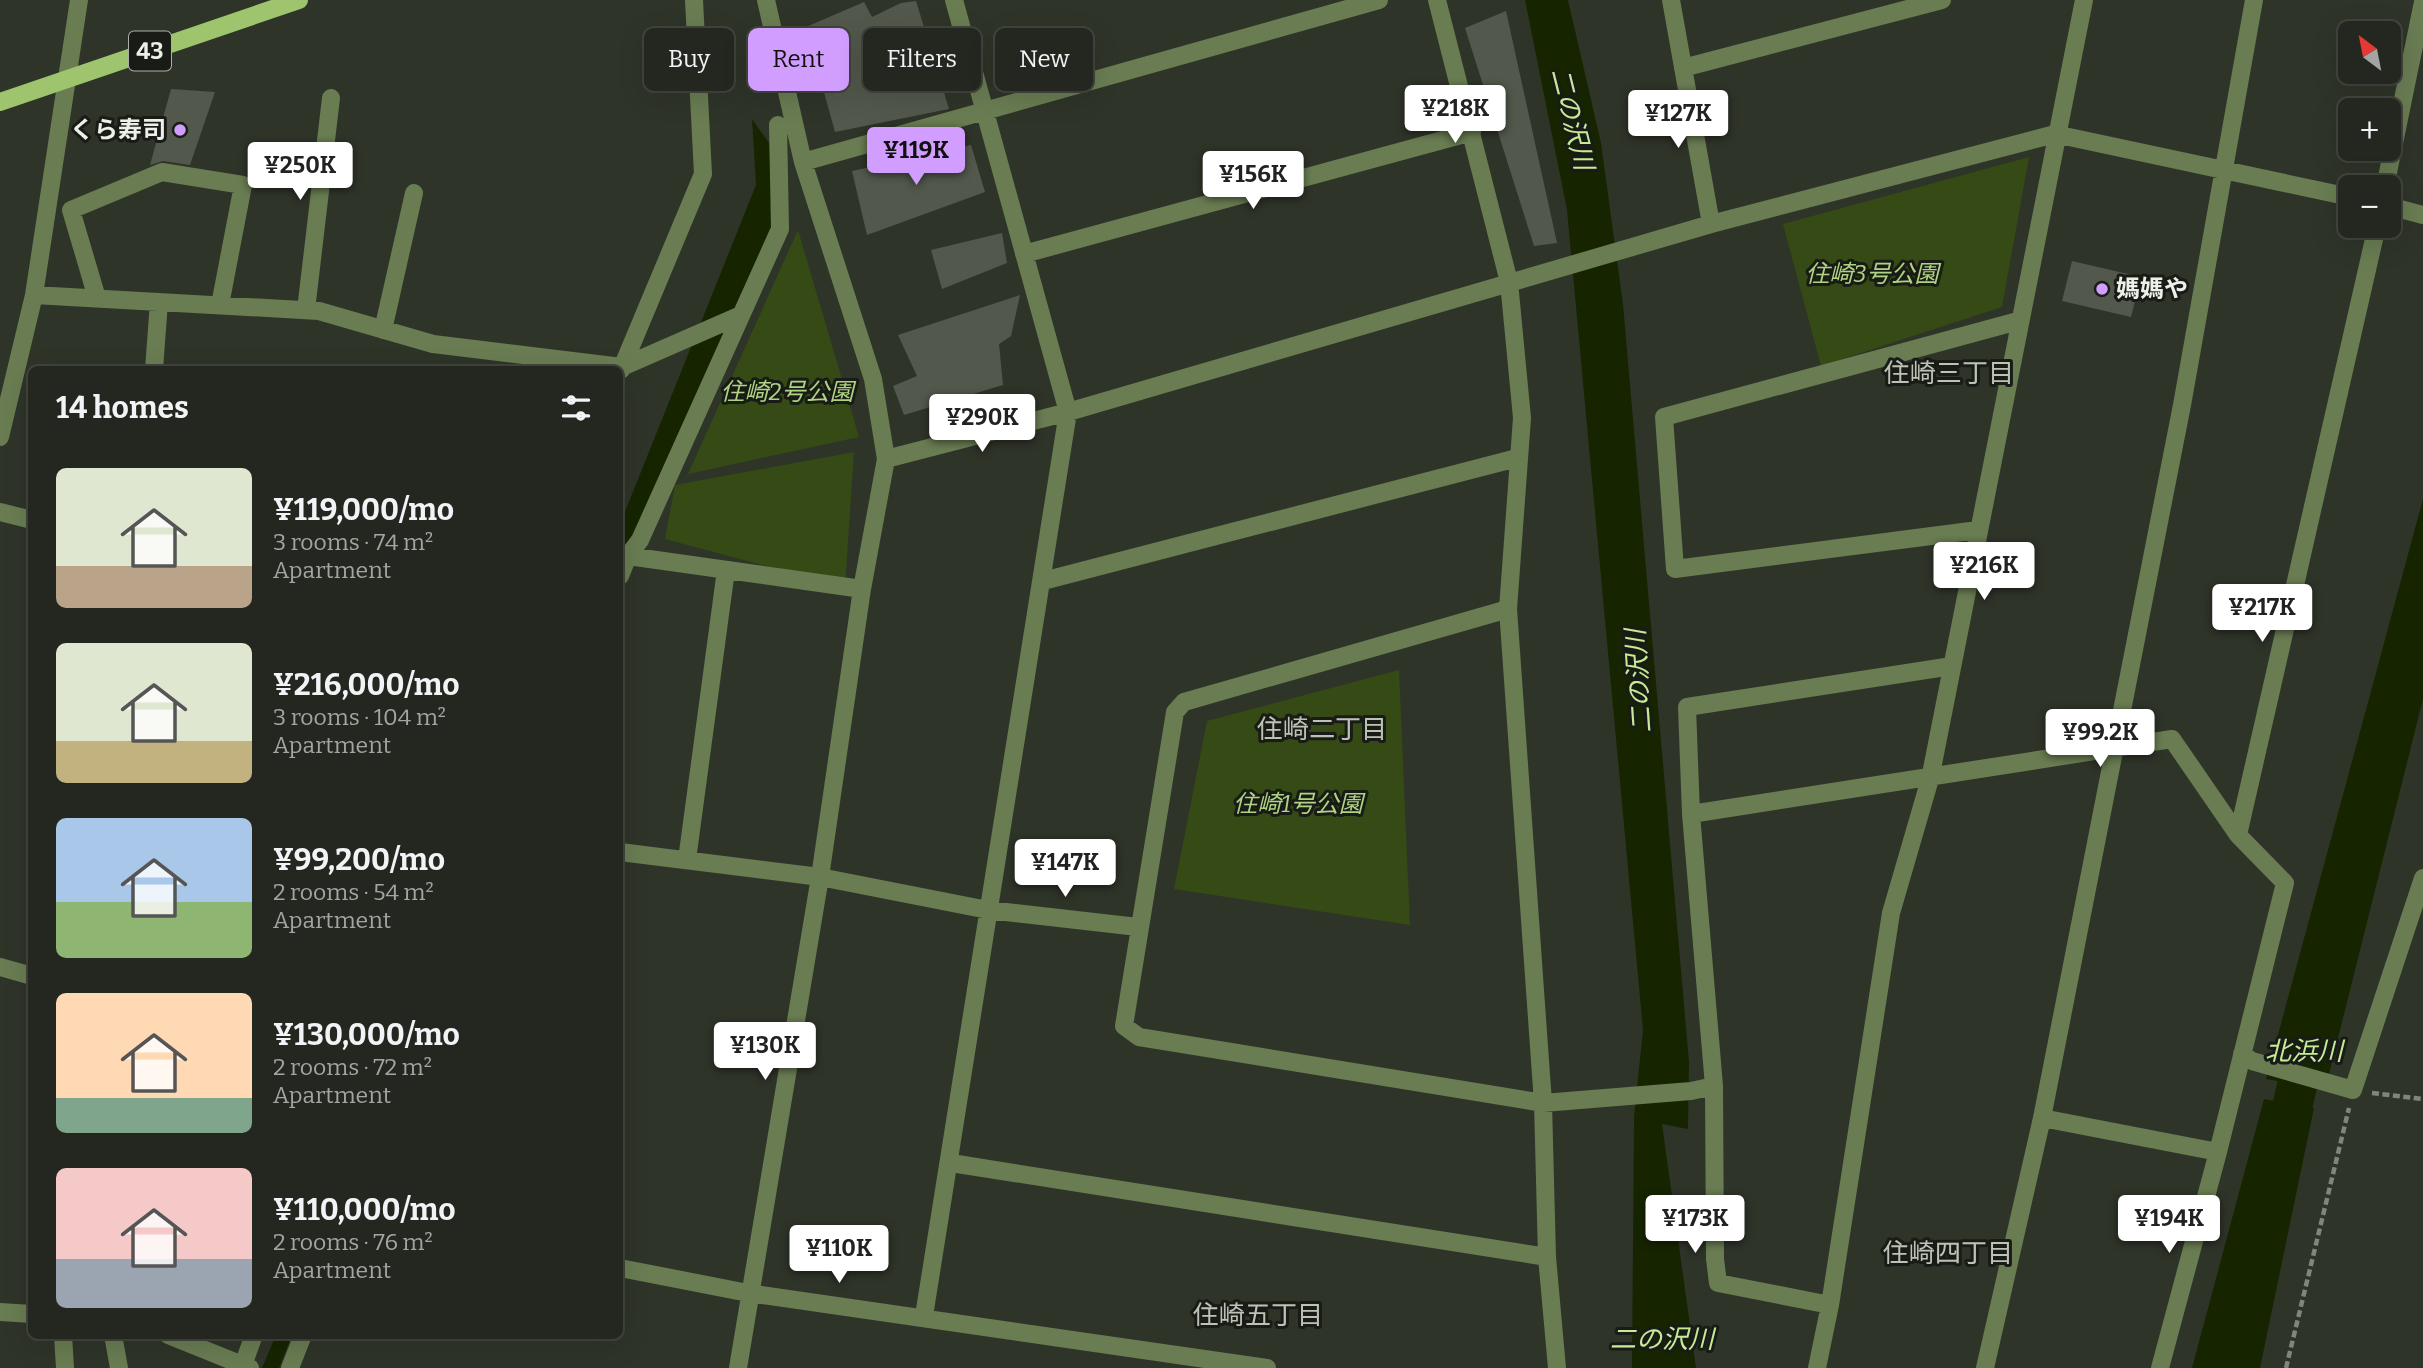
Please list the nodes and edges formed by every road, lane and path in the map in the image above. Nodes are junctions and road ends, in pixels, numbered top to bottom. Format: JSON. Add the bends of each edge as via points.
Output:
{"nodes":[{"id":1,"x":79,"y":0,"type":"edge"},
{"id":2,"x":299,"y":0,"type":"edge"},
{"id":3,"x":694,"y":0,"type":"edge"},
{"id":4,"x":766,"y":0,"type":"edge"},
{"id":5,"x":954,"y":0,"type":"edge"},
{"id":6,"x":1378,"y":0,"type":"edge"},
{"id":7,"x":1437,"y":0,"type":"edge"},
{"id":8,"x":1671,"y":0,"type":"edge"},
{"id":9,"x":1942,"y":0,"type":"edge"},
{"id":10,"x":2084,"y":0,"type":"edge"},
{"id":11,"x":2254,"y":0,"type":"edge"},
{"id":12,"x":2423,"y":2,"type":"edge"},
{"id":13,"x":1683,"y":68,"type":"junction"},
{"id":14,"x":64,"y":81,"type":"junction"},
{"id":15,"x":0,"y":87,"type":"edge"},
{"id":16,"x":331,"y":98,"type":"dead end"},
{"id":17,"x":8,"y":99,"type":"edge"},
{"id":18,"x":984,"y":110,"type":"junction"},
{"id":19,"x":778,"y":125,"type":"dead end"},
{"id":20,"x":1472,"y":132,"type":"junction"},
{"id":21,"x":2055,"y":134,"type":"junction"},
{"id":22,"x":803,"y":162,"type":"junction"},
{"id":23,"x":2225,"y":171,"type":"junction"},
{"id":24,"x":2387,"y":175,"type":"edge"},
{"id":25,"x":49,"y":191,"type":"junction"},
{"id":26,"x":414,"y":193,"type":"dead end"},
{"id":27,"x":2338,"y":195,"type":"edge"},
{"id":28,"x":2401,"y":209,"type":"edge"},
{"id":29,"x":71,"y":210,"type":"junction"},
{"id":30,"x":2423,"y":215,"type":"edge"},
{"id":31,"x":1711,"y":224,"type":"junction"},
{"id":32,"x":2373,"y":238,"type":"edge"},
{"id":33,"x":1024,"y":254,"type":"junction"},
{"id":34,"x":1509,"y":282,"type":"junction"},
{"id":35,"x":34,"y":295,"type":"junction"},
{"id":36,"x":97,"y":298,"type":"junction"},
{"id":37,"x":159,"y":302,"type":"junction"},
{"id":38,"x":220,"y":305,"type":"junction"},
{"id":39,"x":306,"y":310,"type":"junction"},
{"id":40,"x":734,"y":318,"type":"junction"},
{"id":41,"x":2018,"y":321,"type":"junction"},
{"id":42,"x":383,"y":330,"type":"junction"},
{"id":43,"x":154,"y":366,"type":"edge"},
{"id":44,"x":592,"y":366,"type":"edge"},
{"id":45,"x":623,"y":366,"type":"edge"},
{"id":46,"x":623,"y":369,"type":"edge"},
{"id":47,"x":1068,"y":412,"type":"junction"},
{"id":48,"x":0,"y":437,"type":"edge"},
{"id":49,"x":1517,"y":458,"type":"junction"},
{"id":50,"x":886,"y":459,"type":"junction"},
{"id":51,"x":0,"y":512,"type":"edge"},
{"id":52,"x":28,"y":519,"type":"edge"},
{"id":53,"x":1978,"y":530,"type":"junction"},
{"id":54,"x":628,"y":556,"type":"junction"},
{"id":55,"x":623,"y":568,"type":"edge"},
{"id":56,"x":726,"y":570,"type":"junction"},
{"id":57,"x":1042,"y":581,"type":"junction"},
{"id":58,"x":862,"y":589,"type":"junction"},
{"id":59,"x":1508,"y":609,"type":"junction"},
{"id":60,"x":1952,"y":666,"type":"junction"},
{"id":61,"x":2113,"y":747,"type":"junction"},
{"id":62,"x":1930,"y":779,"type":"junction"},
{"id":63,"x":1691,"y":814,"type":"junction"},
{"id":64,"x":2238,"y":835,"type":"junction"},
{"id":65,"x":623,"y":852,"type":"edge"},
{"id":66,"x":687,"y":860,"type":"junction"},
{"id":67,"x":820,"y":877,"type":"junction"},
{"id":68,"x":2423,"y":878,"type":"edge"},
{"id":69,"x":988,"y":910,"type":"junction"},
{"id":70,"x":1138,"y":927,"type":"junction"},
{"id":71,"x":0,"y":967,"type":"edge"},
{"id":72,"x":28,"y":975,"type":"edge"},
{"id":73,"x":2247,"y":1057,"type":"junction"},
{"id":74,"x":1713,"y":1086,"type":"junction"},
{"id":75,"x":2353,"y":1090,"type":"junction"},
{"id":76,"x":2423,"y":1099,"type":"edge"},
{"id":77,"x":1543,"y":1103,"type":"junction"},
{"id":78,"x":2042,"y":1118,"type":"junction"},
{"id":79,"x":2218,"y":1152,"type":"junction"},
{"id":80,"x":951,"y":1163,"type":"junction"},
{"id":81,"x":1547,"y":1257,"type":"junction"},
{"id":82,"x":623,"y":1269,"type":"edge"},
{"id":83,"x":748,"y":1293,"type":"junction"},
{"id":84,"x":1830,"y":1305,"type":"junction"},
{"id":85,"x":0,"y":1312,"type":"edge"},
{"id":86,"x":28,"y":1314,"type":"edge"},
{"id":87,"x":924,"y":1316,"type":"junction"},
{"id":88,"x":64,"y":1339,"type":"edge"},
{"id":89,"x":114,"y":1339,"type":"edge"},
{"id":90,"x":178,"y":1339,"type":"edge"},
{"id":91,"x":253,"y":1339,"type":"edge"},
{"id":92,"x":301,"y":1339,"type":"edge"},
{"id":93,"x":247,"y":1366,"type":"edge"},
{"id":94,"x":65,"y":1368,"type":"edge"},
{"id":95,"x":119,"y":1368,"type":"edge"},
{"id":96,"x":290,"y":1368,"type":"edge"},
{"id":97,"x":738,"y":1368,"type":"edge"},
{"id":98,"x":1267,"y":1368,"type":"edge"},
{"id":99,"x":1557,"y":1368,"type":"edge"},
{"id":100,"x":1817,"y":1368,"type":"edge"},
{"id":101,"x":1985,"y":1368,"type":"edge"},
{"id":102,"x":2160,"y":1368,"type":"edge"},
{"id":103,"x":2286,"y":1368,"type":"edge"}],
"edges":[{"from":1,"to":14,"type":"street"},
{"from":2,"to":14,"type":"main road","number":"43"},
{"from":3,"to":45,"type":"street","via":[[703,174]]},
{"from":4,"to":22,"type":"street"},
{"from":5,"to":18,"type":"street"},
{"from":6,"to":18,"type":"street"},
{"from":7,"to":20,"type":"street"},
{"from":8,"to":13,"type":"street"},
{"from":9,"to":13,"type":"street"},
{"from":10,"to":21,"type":"street"},
{"from":11,"to":23,"type":"street"},
{"from":12,"to":24,"type":"street"},
{"from":13,"to":31,"type":"street"},
{"from":14,"to":17,"type":"main road","number":"43"},
{"from":14,"to":25,"type":"street"},
{"from":15,"to":17,"type":"street"},
{"from":16,"to":39,"type":"street"},
{"from":18,"to":22,"type":"street"},
{"from":18,"to":33,"type":"street"},
{"from":19,"to":40,"type":"street","via":[[780,229]]},
{"from":20,"to":33,"type":"street"},
{"from":20,"to":34,"type":"street"},
{"from":21,"to":23,"type":"street"},
{"from":21,"to":31,"type":"street"},
{"from":21,"to":41,"type":"street"},
{"from":22,"to":50,"type":"street","via":[[873,379]]},
{"from":23,"to":27,"type":"street"},
{"from":23,"to":61,"type":"street"},
{"from":25,"to":29,"type":"street"},
{"from":25,"to":35,"type":"street"},
{"from":26,"to":42,"type":"street"},
{"from":28,"to":30,"type":"street"},
{"from":29,"to":36,"type":"street"},
{"from":29,"to":38,"type":"street","via":[[162,172],[243,185]]},
{"from":31,"to":34,"type":"street"},
{"from":32,"to":64,"type":"street"},
{"from":33,"to":47,"type":"street"},
{"from":34,"to":47,"type":"street"},
{"from":34,"to":49,"type":"street","via":[[1522,418]]},
{"from":35,"to":36,"type":"street"},
{"from":35,"to":48,"type":"street"},
{"from":36,"to":37,"type":"street"},
{"from":37,"to":38,"type":"street"},
{"from":37,"to":43,"type":"street"},
{"from":38,"to":39,"type":"street"},
{"from":39,"to":42,"type":"street"},
{"from":40,"to":46,"type":"street"},
{"from":40,"to":54,"type":"street","via":[[640,540]]},
{"from":41,"to":53,"type":"street"},
{"from":41,"to":53,"type":"street","via":[[1664,416],[1675,569]]},
{"from":42,"to":44,"type":"street","via":[[433,344]]},
{"from":47,"to":50,"type":"street"},
{"from":47,"to":57,"type":"street"},
{"from":49,"to":57,"type":"street"},
{"from":49,"to":59,"type":"street"},
{"from":50,"to":58,"type":"street"},
{"from":51,"to":52,"type":"street"},
{"from":53,"to":60,"type":"street"},
{"from":54,"to":55,"type":"street"},
{"from":54,"to":56,"type":"street"},
{"from":56,"to":58,"type":"street"},
{"from":56,"to":66,"type":"street"},
{"from":57,"to":69,"type":"street"},
{"from":58,"to":67,"type":"street"},
{"from":59,"to":70,"type":"street","via":[[1184,702],[1175,712]]},
{"from":59,"to":77,"type":"street"},
{"from":60,"to":62,"type":"street"},
{"from":60,"to":63,"type":"street","via":[[1687,707]]},
{"from":61,"to":62,"type":"street"},
{"from":61,"to":64,"type":"street","via":[[2172,739]]},
{"from":61,"to":78,"type":"street"},
{"from":62,"to":63,"type":"street"},
{"from":62,"to":84,"type":"street","via":[[1891,912]]},
{"from":63,"to":74,"type":"street"},
{"from":64,"to":73,"type":"street","via":[[2285,883]]},
{"from":65,"to":66,"type":"street"},
{"from":66,"to":67,"type":"street"},
{"from":67,"to":69,"type":"street"},
{"from":67,"to":83,"type":"street"},
{"from":68,"to":75,"type":"street"},
{"from":69,"to":70,"type":"street"},
{"from":69,"to":80,"type":"street"},
{"from":70,"to":77,"type":"street","via":[[1124,1026],[1139,1037]]},
{"from":71,"to":72,"type":"street"},
{"from":73,"to":75,"type":"street"},
{"from":73,"to":79,"type":"street"},
{"from":74,"to":77,"type":"street"},
{"from":74,"to":84,"type":"street","via":[[1718,1283]]},
{"from":75,"to":76,"type":"path"},
{"from":75,"to":103,"type":"path"},
{"from":77,"to":81,"type":"street"},
{"from":78,"to":79,"type":"street"},
{"from":78,"to":101,"type":"street"},
{"from":79,"to":102,"type":"street"},
{"from":80,"to":81,"type":"street"},
{"from":80,"to":87,"type":"street"},
{"from":81,"to":99,"type":"street"},
{"from":82,"to":83,"type":"street"},
{"from":83,"to":87,"type":"street"},
{"from":83,"to":97,"type":"street"},
{"from":84,"to":100,"type":"street"},
{"from":85,"to":86,"type":"street"},
{"from":87,"to":98,"type":"street"},
{"from":88,"to":94,"type":"street"},
{"from":89,"to":95,"type":"street"},
{"from":90,"to":93,"type":"street"},
{"from":91,"to":93,"type":"street"},
{"from":92,"to":96,"type":"street"}]}
